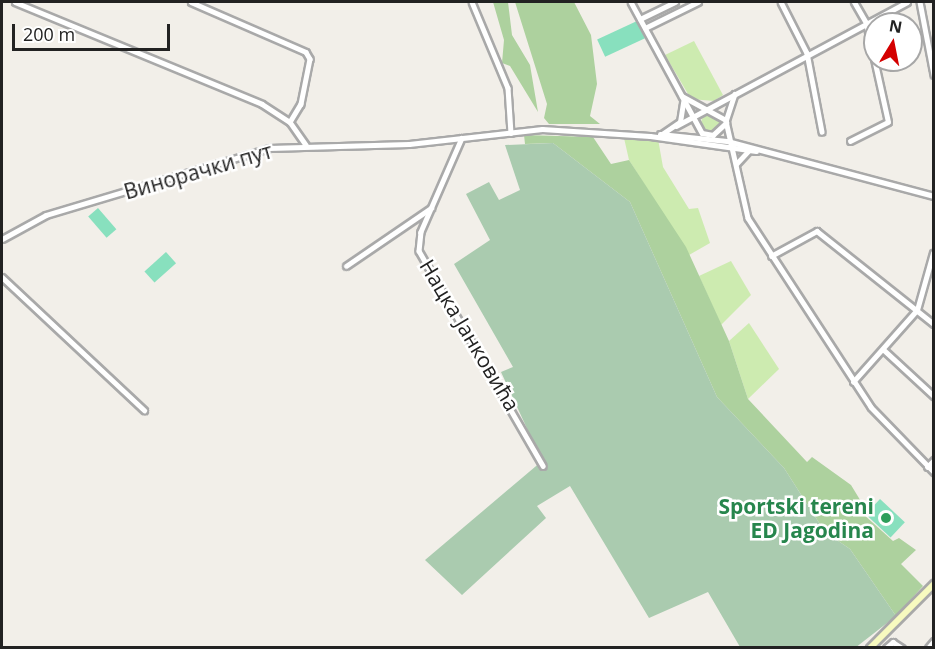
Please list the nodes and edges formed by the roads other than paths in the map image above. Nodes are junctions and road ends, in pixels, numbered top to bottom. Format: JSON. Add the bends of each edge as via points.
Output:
{"nodes":[{"id":1,"x":15,"y":2,"type":"edge"},
{"id":2,"x":191,"y":2,"type":"edge"},
{"id":3,"x":472,"y":2,"type":"edge"},
{"id":4,"x":631,"y":2,"type":"edge"},
{"id":5,"x":675,"y":2,"type":"edge"},
{"id":6,"x":698,"y":2,"type":"edge"},
{"id":7,"x":781,"y":2,"type":"edge"},
{"id":8,"x":854,"y":2,"type":"edge"},
{"id":9,"x":908,"y":2,"type":"edge"},
{"id":10,"x":920,"y":2,"type":"edge"},
{"id":11,"x":888,"y":12,"type":"edge"},
{"id":12,"x":863,"y":18,"type":"edge"},
{"id":13,"x":640,"y":19,"type":"junction"},
{"id":14,"x":863,"y":25,"type":"edge"},
{"id":15,"x":645,"y":28,"type":"junction"},
{"id":16,"x":807,"y":53,"type":"junction"},
{"id":17,"x":877,"y":72,"type":"edge"},
{"id":18,"x":933,"y":75,"type":"edge"},
{"id":19,"x":735,"y":94,"type":"junction"},
{"id":20,"x":681,"y":97,"type":"junction"},
{"id":21,"x":705,"y":110,"type":"junction"},
{"id":22,"x":692,"y":117,"type":"junction"},
{"id":23,"x":726,"y":121,"type":"junction"},
{"id":24,"x":290,"y":122,"type":"junction"},
{"id":25,"x":676,"y":126,"type":"junction"},
{"id":26,"x":698,"y":128,"type":"junction"},
{"id":27,"x":822,"y":132,"type":"dead end"},
{"id":28,"x":511,"y":133,"type":"junction"},
{"id":29,"x":662,"y":134,"type":"junction"},
{"id":30,"x":650,"y":136,"type":"junction"},
{"id":31,"x":706,"y":137,"type":"junction"},
{"id":32,"x":462,"y":138,"type":"junction"},
{"id":33,"x":689,"y":140,"type":"junction"},
{"id":34,"x":850,"y":141,"type":"dead end"},
{"id":35,"x":306,"y":145,"type":"junction"},
{"id":36,"x":718,"y":145,"type":"junction"},
{"id":37,"x":734,"y":149,"type":"junction"},
{"id":38,"x":748,"y":149,"type":"junction"},
{"id":39,"x":736,"y":164,"type":"junction"},
{"id":40,"x":933,"y":196,"type":"edge"},
{"id":41,"x":432,"y":208,"type":"junction"},
{"id":42,"x":2,"y":239,"type":"edge"},
{"id":43,"x":933,"y":252,"type":"edge"},
{"id":44,"x":771,"y":256,"type":"junction"},
{"id":45,"x":346,"y":266,"type":"dead end"},
{"id":46,"x":2,"y":277,"type":"edge"},
{"id":47,"x":917,"y":310,"type":"junction"},
{"id":48,"x":933,"y":324,"type":"edge"},
{"id":49,"x":884,"y":350,"type":"junction"},
{"id":50,"x":853,"y":382,"type":"junction"},
{"id":51,"x":933,"y":396,"type":"edge"},
{"id":52,"x":144,"y":410,"type":"dead end"},
{"id":53,"x":933,"y":459,"type":"edge"},
{"id":54,"x":543,"y":466,"type":"dead end"},
{"id":55,"x":927,"y":466,"type":"junction"},
{"id":56,"x":933,"y":472,"type":"edge"},
{"id":57,"x":933,"y":584,"type":"edge"},
{"id":58,"x":933,"y":642,"type":"edge"},
{"id":59,"x":870,"y":648,"type":"edge"},
{"id":60,"x":886,"y":648,"type":"edge"},
{"id":61,"x":902,"y":648,"type":"edge"},
{"id":62,"x":928,"y":648,"type":"edge"}],
"edges":[{"from":1,"to":24,"type":"street","via":[[262,104]]},
{"from":2,"to":24,"type":"street","via":[[306,52],[310,59],[301,104]]},
{"from":3,"to":28,"type":"street","via":[[508,88]]},
{"from":4,"to":13,"type":"street"},
{"from":5,"to":13,"type":"street"},
{"from":6,"to":15,"type":"street"},
{"from":7,"to":16,"type":"street"},
{"from":8,"to":12,"type":"street"},
{"from":9,"to":11,"type":"street"},
{"from":10,"to":18,"type":"street"},
{"from":13,"to":15,"type":"street"},
{"from":14,"to":16,"type":"street"},
{"from":15,"to":20,"type":"street"},
{"from":16,"to":19,"type":"street"},
{"from":16,"to":27,"type":"street"},
{"from":17,"to":34,"type":"street","via":[[888,122]]},
{"from":19,"to":21,"type":"street"},
{"from":19,"to":23,"type":"street"},
{"from":20,"to":21,"type":"street"},
{"from":20,"to":22,"type":"street"},
{"from":20,"to":25,"type":"street"},
{"from":21,"to":22,"type":"street"},
{"from":21,"to":23,"type":"street"},
{"from":21,"to":26,"type":"street"},
{"from":22,"to":25,"type":"street"},
{"from":22,"to":26,"type":"street"},
{"from":23,"to":31,"type":"street"},
{"from":23,"to":37,"type":"street"},
{"from":24,"to":35,"type":"street"},
{"from":25,"to":29,"type":"street"},
{"from":26,"to":31,"type":"street"},
{"from":28,"to":30,"type":"street","name":"Винорачки пут","via":[[542,129]]},
{"from":28,"to":32,"type":"street","name":"Винорачки пут"},
{"from":29,"to":30,"type":"street"},
{"from":29,"to":31,"type":"street"},
{"from":30,"to":33,"type":"street"},
{"from":31,"to":33,"type":"street"},
{"from":31,"to":36,"type":"street"},
{"from":31,"to":37,"type":"street"},
{"from":32,"to":35,"type":"street","name":"Винорачки пут"},
{"from":32,"to":41,"type":"street","name":"Нацка Јанковића"},
{"from":33,"to":36,"type":"street"},
{"from":35,"to":42,"type":"street","name":"Винорачки пут","via":[[269,148],[46,214]]},
{"from":36,"to":37,"type":"street"},
{"from":37,"to":38,"type":"street"},
{"from":37,"to":38,"type":"street"},
{"from":37,"to":39,"type":"street"},
{"from":38,"to":39,"type":"street"},
{"from":38,"to":40,"type":"street"},
{"from":39,"to":44,"type":"street","via":[[745,212]]},
{"from":41,"to":45,"type":"street"},
{"from":41,"to":54,"type":"street","name":"Нацка Јанковића","via":[[419,251]]},
{"from":43,"to":47,"type":"street"},
{"from":44,"to":47,"type":"street","via":[[817,231]]},
{"from":44,"to":50,"type":"street"},
{"from":46,"to":52,"type":"street"},
{"from":47,"to":48,"type":"street"},
{"from":47,"to":49,"type":"street"},
{"from":49,"to":50,"type":"street"},
{"from":49,"to":51,"type":"street"},
{"from":50,"to":55,"type":"street"},
{"from":53,"to":55,"type":"street"},
{"from":55,"to":56,"type":"street"},
{"from":57,"to":59,"type":"main road"},
{"from":58,"to":62,"type":"street"},
{"from":60,"to":61,"type":"street","via":[[893,642]]}]}
